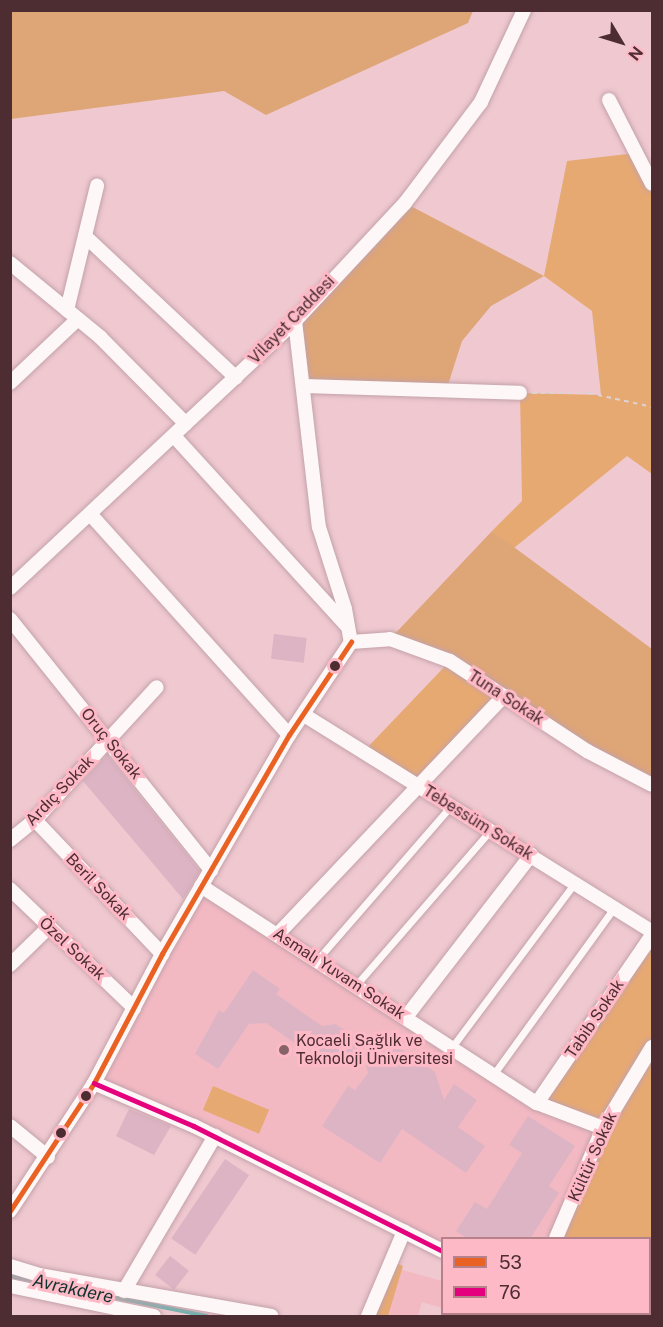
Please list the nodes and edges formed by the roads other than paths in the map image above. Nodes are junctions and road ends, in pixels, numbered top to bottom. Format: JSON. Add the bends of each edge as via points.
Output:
{"nodes":[{"id":1,"x":524,"y":10,"type":"edge"},
{"id":2,"x":609,"y":100,"type":"dead end"},
{"id":3,"x":652,"y":184,"type":"edge"},
{"id":4,"x":97,"y":186,"type":"dead end"},
{"id":5,"x":85,"y":236,"type":"junction"},
{"id":6,"x":10,"y":263,"type":"edge"},
{"id":7,"x":73,"y":314,"type":"junction"},
{"id":8,"x":295,"y":321,"type":"junction"},
{"id":9,"x":236,"y":378,"type":"junction"},
{"id":10,"x":10,"y":383,"type":"edge"},
{"id":11,"x":303,"y":386,"type":"junction"},
{"id":12,"x":520,"y":393,"type":"road end"},
{"id":13,"x":186,"y":423,"type":"junction"},
{"id":14,"x":174,"y":436,"type":"junction"},
{"id":15,"x":92,"y":515,"type":"junction"},
{"id":16,"x":10,"y":588,"type":"edge"},
{"id":17,"x":10,"y":619,"type":"edge"},
{"id":18,"x":350,"y":635,"type":"junction"},
{"id":19,"x":157,"y":687,"type":"dead end"},
{"id":20,"x":504,"y":696,"type":"junction"},
{"id":21,"x":304,"y":715,"type":"junction"},
{"id":22,"x":289,"y":735,"type":"junction"},
{"id":23,"x":108,"y":740,"type":"junction"},
{"id":24,"x":417,"y":784,"type":"junction"},
{"id":25,"x":652,"y":785,"type":"edge"},
{"id":26,"x":452,"y":806,"type":"junction"},
{"id":27,"x":35,"y":820,"type":"junction"},
{"id":28,"x":490,"y":830,"type":"junction"},
{"id":29,"x":10,"y":840,"type":"edge"},
{"id":30,"x":531,"y":855,"type":"junction"},
{"id":31,"x":211,"y":870,"type":"junction"},
{"id":32,"x":575,"y":883,"type":"junction"},
{"id":33,"x":201,"y":886,"type":"junction"},
{"id":34,"x":10,"y":889,"type":"edge"},
{"id":35,"x":614,"y":908,"type":"junction"},
{"id":36,"x":48,"y":928,"type":"junction"},
{"id":37,"x":652,"y":933,"type":"edge"},
{"id":38,"x":277,"y":935,"type":"junction"},
{"id":39,"x":162,"y":954,"type":"junction"},
{"id":40,"x":317,"y":960,"type":"junction"},
{"id":41,"x":10,"y":965,"type":"edge"},
{"id":42,"x":356,"y":986,"type":"junction"},
{"id":43,"x":134,"y":1008,"type":"junction"},
{"id":44,"x":406,"y":1017,"type":"junction"},
{"id":45,"x":452,"y":1047,"type":"junction"},
{"id":46,"x":652,"y":1047,"type":"edge"},
{"id":47,"x":494,"y":1075,"type":"junction"},
{"id":48,"x":94,"y":1083,"type":"junction"},
{"id":49,"x":537,"y":1103,"type":"junction"},
{"id":50,"x":10,"y":1126,"type":"edge"},
{"id":51,"x":603,"y":1128,"type":"junction"},
{"id":52,"x":215,"y":1137,"type":"junction"},
{"id":53,"x":48,"y":1157,"type":"junction"},
{"id":54,"x":10,"y":1211,"type":"edge"},
{"id":55,"x":404,"y":1231,"type":"junction"},
{"id":56,"x":557,"y":1237,"type":"edge"},
{"id":57,"x":441,"y":1250,"type":"edge"},
{"id":58,"x":10,"y":1266,"type":"edge"},
{"id":59,"x":10,"y":1286,"type":"edge"},
{"id":60,"x":94,"y":1286,"type":"junction"},
{"id":61,"x":124,"y":1291,"type":"junction"},
{"id":62,"x":89,"y":1311,"type":"edge"},
{"id":63,"x":226,"y":1313,"type":"edge"},
{"id":64,"x":154,"y":1317,"type":"edge"},
{"id":65,"x":271,"y":1317,"type":"edge"},
{"id":66,"x":368,"y":1317,"type":"edge"}],
"edges":[{"from":1,"to":8,"type":"street","name":"Vilayet Caddesi","via":[[481,102],[465,126],[405,203]]},
{"from":2,"to":3,"type":"street"},
{"from":4,"to":5,"type":"street"},
{"from":5,"to":7,"type":"street"},
{"from":5,"to":9,"type":"street"},
{"from":6,"to":7,"type":"street"},
{"from":7,"to":10,"type":"street"},
{"from":7,"to":13,"type":"street"},
{"from":8,"to":9,"type":"street","name":"Vilayet Caddesi"},
{"from":8,"to":11,"type":"street"},
{"from":9,"to":13,"type":"street","name":"Vilayet Caddesi"},
{"from":11,"to":12,"type":"street"},
{"from":11,"to":18,"type":"street","via":[[319,527]]},
{"from":13,"to":14,"type":"street","name":"Vilayet Caddesi"},
{"from":14,"to":15,"type":"street","name":"Vilayet Caddesi"},
{"from":14,"to":18,"type":"street"},
{"from":15,"to":16,"type":"street","name":"Vilayet Caddesi"},
{"from":15,"to":22,"type":"street"},
{"from":17,"to":23,"type":"street","name":"Oruç Sokak"},
{"from":18,"to":20,"type":"street","name":"Tuna Sokak","via":[[390,639],[450,661]]},
{"from":18,"to":21,"type":"street"},
{"from":19,"to":23,"type":"street","name":"Ardıç Sokak"},
{"from":20,"to":24,"type":"street"},
{"from":20,"to":25,"type":"street","name":"Tuna Sokak","via":[[587,751]]},
{"from":21,"to":22,"type":"street"},
{"from":21,"to":24,"type":"street","name":"Tebessüm Sokak"},
{"from":22,"to":31,"type":"street"},
{"from":23,"to":27,"type":"street","name":"Ardıç Sokak"},
{"from":23,"to":31,"type":"street","name":"Oruç Sokak"},
{"from":24,"to":26,"type":"street","name":"Tebessüm Sokak"},
{"from":24,"to":38,"type":"street"},
{"from":26,"to":28,"type":"street","name":"Tebessüm Sokak"},
{"from":26,"to":40,"type":"lane"},
{"from":27,"to":29,"type":"street","name":"Ardıç Sokak"},
{"from":27,"to":39,"type":"street","name":"Beril Sokak"},
{"from":28,"to":30,"type":"street","name":"Tebessüm Sokak"},
{"from":28,"to":42,"type":"lane"},
{"from":30,"to":32,"type":"street","name":"Tebessüm Sokak"},
{"from":30,"to":44,"type":"street"},
{"from":31,"to":33,"type":"street"},
{"from":32,"to":35,"type":"street","name":"Tebessüm Sokak"},
{"from":32,"to":45,"type":"lane"},
{"from":33,"to":38,"type":"street","name":"Asmalı Yuvam Sokak"},
{"from":33,"to":39,"type":"street"},
{"from":34,"to":36,"type":"street","name":"Özel Sokak"},
{"from":35,"to":37,"type":"street","name":"Tebessüm Sokak"},
{"from":35,"to":47,"type":"lane"},
{"from":36,"to":41,"type":"street"},
{"from":36,"to":43,"type":"street","name":"Özel Sokak"},
{"from":37,"to":49,"type":"street","name":"Tabib Sokak"},
{"from":38,"to":40,"type":"street","name":"Asmalı Yuvam Sokak"},
{"from":39,"to":43,"type":"street"},
{"from":40,"to":42,"type":"street","name":"Asmalı Yuvam Sokak"},
{"from":42,"to":44,"type":"street","name":"Asmalı Yuvam Sokak"},
{"from":43,"to":48,"type":"street"},
{"from":44,"to":45,"type":"street","name":"Asmalı Yuvam Sokak"},
{"from":45,"to":47,"type":"street","name":"Asmalı Yuvam Sokak"},
{"from":46,"to":51,"type":"street","name":"Kültür Sokak"},
{"from":47,"to":49,"type":"street","name":"Asmalı Yuvam Sokak"},
{"from":48,"to":52,"type":"street"},
{"from":48,"to":53,"type":"street"},
{"from":49,"to":51,"type":"street","name":"Asmalı Yuvam Sokak"},
{"from":50,"to":53,"type":"street"},
{"from":51,"to":56,"type":"street","name":"Kültür Sokak"},
{"from":52,"to":55,"type":"street"},
{"from":52,"to":61,"type":"street"},
{"from":53,"to":54,"type":"street"},
{"from":55,"to":57,"type":"street"},
{"from":55,"to":66,"type":"street"},
{"from":58,"to":60,"type":"street"},
{"from":59,"to":62,"type":"street"},
{"from":60,"to":61,"type":"street"},
{"from":60,"to":62,"type":"street"},
{"from":61,"to":63,"type":"street"},
{"from":62,"to":64,"type":"street"},
{"from":63,"to":65,"type":"street"}]}
